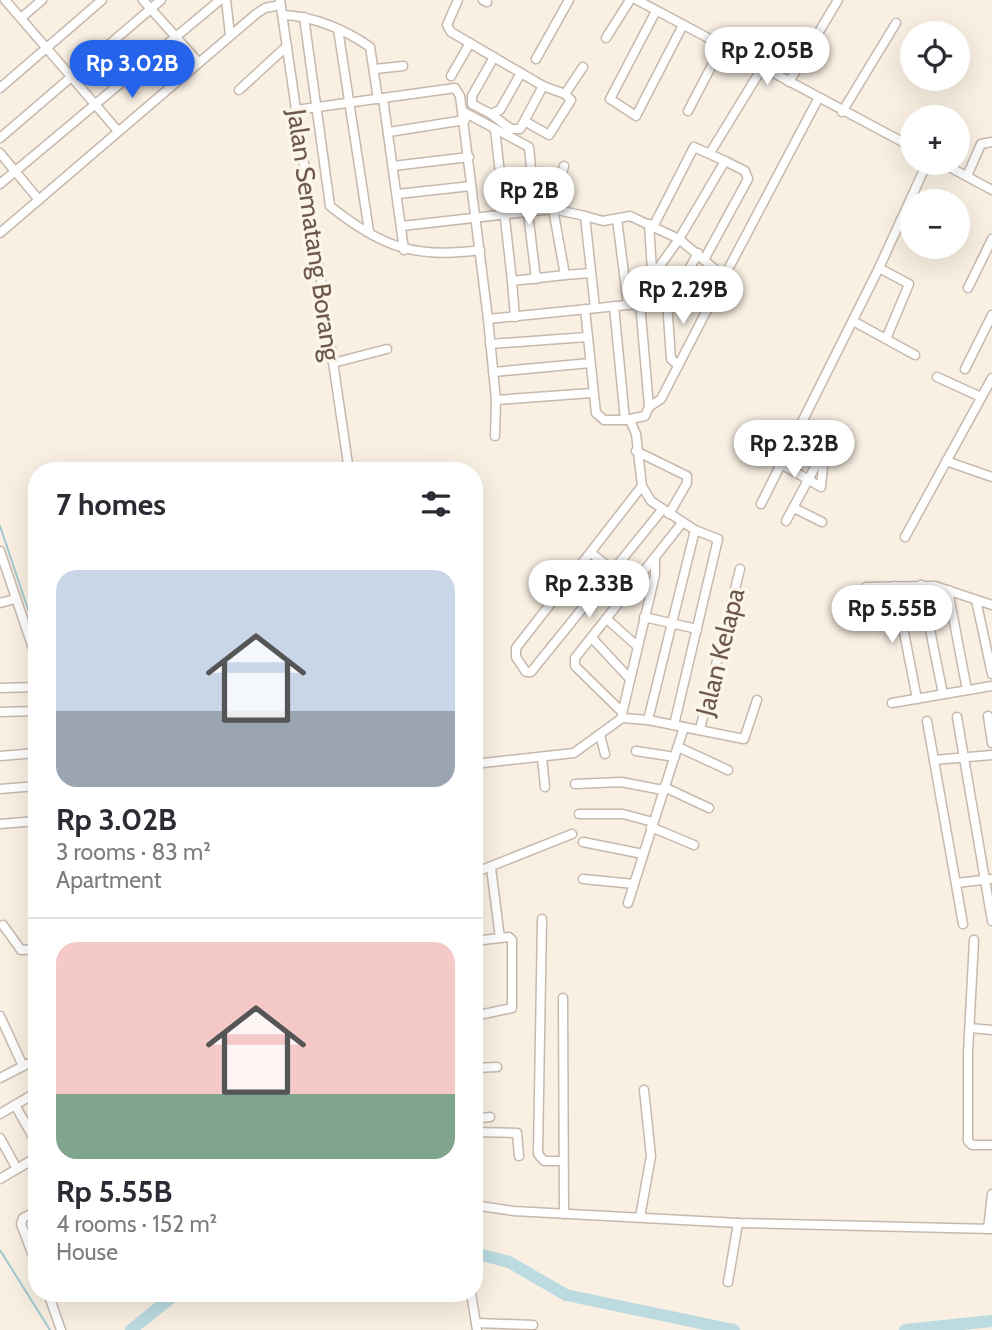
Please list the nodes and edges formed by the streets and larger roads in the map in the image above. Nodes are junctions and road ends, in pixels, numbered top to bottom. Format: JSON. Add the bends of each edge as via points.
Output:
{"nodes":[{"id":1,"x":5,"y":0,"type":"edge"},
{"id":2,"x":43,"y":0,"type":"edge"},
{"id":3,"x":102,"y":0,"type":"edge"},
{"id":4,"x":144,"y":0,"type":"edge"},
{"id":5,"x":161,"y":0,"type":"edge"},
{"id":6,"x":220,"y":0,"type":"edge"},
{"id":7,"x":226,"y":0,"type":"edge"},
{"id":8,"x":458,"y":0,"type":"edge"},
{"id":9,"x":569,"y":0,"type":"edge"},
{"id":10,"x":630,"y":0,"type":"edge"},
{"id":11,"x":637,"y":0,"type":"edge"},
{"id":12,"x":838,"y":0,"type":"edge"},
{"id":13,"x":280,"y":2,"type":"edge"},
{"id":14,"x":265,"y":4,"type":"edge"},
{"id":15,"x":151,"y":9,"type":"junction"},
{"id":16,"x":656,"y":10,"type":"junction"},
{"id":17,"x":285,"y":15,"type":"junction"},
{"id":18,"x":301,"y":17,"type":"junction"},
{"id":19,"x":21,"y":18,"type":"junction"},
{"id":20,"x":896,"y":23,"type":"dead end"},
{"id":21,"x":683,"y":25,"type":"junction"},
{"id":22,"x":338,"y":29,"type":"junction"},
{"id":23,"x":230,"y":36,"type":"junction"},
{"id":24,"x":176,"y":38,"type":"junction"},
{"id":25,"x":606,"y":38,"type":"dead end"},
{"id":26,"x":470,"y":43,"type":"junction"},
{"id":27,"x":287,"y":46,"type":"junction"},
{"id":28,"x":722,"y":46,"type":"junction"},
{"id":29,"x":47,"y":48,"type":"junction"},
{"id":30,"x":494,"y":57,"type":"junction"},
{"id":31,"x":536,"y":59,"type":"dead end"},
{"id":32,"x":199,"y":63,"type":"junction"},
{"id":33,"x":403,"y":66,"type":"dead end"},
{"id":34,"x":583,"y":68,"type":"dead end"},
{"id":35,"x":762,"y":68,"type":"junction"},
{"id":36,"x":375,"y":69,"type":"junction"},
{"id":37,"x":521,"y":73,"type":"junction"},
{"id":38,"x":451,"y":76,"type":"dead end"},
{"id":39,"x":72,"y":78,"type":"junction"},
{"id":40,"x":789,"y":82,"type":"junction"},
{"id":41,"x":1,"y":85,"type":"edge"},
{"id":42,"x":543,"y":86,"type":"junction"},
{"id":43,"x":239,"y":90,"type":"dead end"},
{"id":44,"x":565,"y":94,"type":"junction"},
{"id":45,"x":380,"y":98,"type":"junction"},
{"id":46,"x":818,"y":99,"type":"junction"},
{"id":47,"x":347,"y":102,"type":"junction"},
{"id":48,"x":94,"y":103,"type":"junction"},
{"id":49,"x":314,"y":108,"type":"junction"},
{"id":50,"x":299,"y":110,"type":"junction"},
{"id":51,"x":688,"y":111,"type":"dead end"},
{"id":52,"x":842,"y":112,"type":"junction"},
{"id":53,"x":491,"y":114,"type":"junction"},
{"id":54,"x":465,"y":116,"type":"junction"},
{"id":55,"x":526,"y":122,"type":"junction"},
{"id":56,"x":495,"y":129,"type":"junction"},
{"id":57,"x":118,"y":131,"type":"junction"},
{"id":58,"x":389,"y":132,"type":"junction"},
{"id":59,"x":0,"y":138,"type":"edge"},
{"id":60,"x":900,"y":141,"type":"edge"},
{"id":61,"x":992,"y":142,"type":"edge"},
{"id":62,"x":0,"y":153,"type":"edge"},
{"id":63,"x":710,"y":153,"type":"junction"},
{"id":64,"x":469,"y":157,"type":"junction"},
{"id":65,"x":725,"y":161,"type":"junction"},
{"id":66,"x":393,"y":166,"type":"junction"},
{"id":67,"x":564,"y":166,"type":"dead end"},
{"id":68,"x":15,"y":172,"type":"junction"},
{"id":69,"x":922,"y":175,"type":"edge"},
{"id":70,"x":967,"y":176,"type":"joint"},
{"id":71,"x":0,"y":184,"type":"edge"},
{"id":72,"x":471,"y":186,"type":"junction"},
{"id":73,"x":992,"y":190,"type":"edge"},
{"id":74,"x":317,"y":194,"type":"junction"},
{"id":75,"x":398,"y":194,"type":"junction"},
{"id":76,"x":39,"y":200,"type":"junction"},
{"id":77,"x":553,"y":209,"type":"junction"},
{"id":78,"x":531,"y":212,"type":"junction"},
{"id":79,"x":504,"y":216,"type":"junction"},
{"id":80,"x":585,"y":216,"type":"junction"},
{"id":81,"x":475,"y":218,"type":"junction"},
{"id":82,"x":617,"y":219,"type":"junction"},
{"id":83,"x":651,"y":225,"type":"junction"},
{"id":84,"x":402,"y":226,"type":"junction"},
{"id":85,"x":369,"y":231,"type":"junction"},
{"id":86,"x":0,"y":233,"type":"edge"},
{"id":87,"x":679,"y":239,"type":"junction"},
{"id":88,"x":992,"y":239,"type":"edge"},
{"id":89,"x":404,"y":250,"type":"junction"},
{"id":90,"x":480,"y":250,"type":"junction"},
{"id":91,"x":701,"y":256,"type":"junction"},
{"id":92,"x":879,"y":268,"type":"junction"},
{"id":93,"x":590,"y":273,"type":"junction"},
{"id":94,"x":565,"y":275,"type":"junction"},
{"id":95,"x":652,"y":277,"type":"junction"},
{"id":96,"x":724,"y":277,"type":"junction"},
{"id":97,"x":536,"y":279,"type":"junction"},
{"id":98,"x":512,"y":281,"type":"junction"},
{"id":99,"x":968,"y":288,"type":"dead end"},
{"id":100,"x":654,"y":301,"type":"junction"},
{"id":101,"x":667,"y":301,"type":"junction"},
{"id":102,"x":640,"y":303,"type":"junction"},
{"id":103,"x":628,"y":305,"type":"junction"},
{"id":104,"x":614,"y":306,"type":"junction"},
{"id":105,"x":590,"y":308,"type":"junction"},
{"id":106,"x":992,"y":314,"type":"edge"},
{"id":107,"x":515,"y":317,"type":"junction"},
{"id":108,"x":488,"y":319,"type":"junction"},
{"id":109,"x":853,"y":321,"type":"junction"},
{"id":110,"x":587,"y":337,"type":"junction"},
{"id":111,"x":886,"y":339,"type":"junction"},
{"id":112,"x":490,"y":344,"type":"junction"},
{"id":113,"x":387,"y":349,"type":"dead end"},
{"id":114,"x":915,"y":355,"type":"dead end"},
{"id":115,"x":333,"y":363,"type":"junction"},
{"id":116,"x":590,"y":363,"type":"junction"},
{"id":117,"x":678,"y":365,"type":"junction"},
{"id":118,"x":965,"y":369,"type":"dead end"},
{"id":119,"x":493,"y":372,"type":"junction"},
{"id":120,"x":937,"y":377,"type":"dead end"},
{"id":121,"x":992,"y":378,"type":"edge"},
{"id":122,"x":592,"y":393,"type":"junction"},
{"id":123,"x":981,"y":397,"type":"junction"},
{"id":124,"x":496,"y":400,"type":"junction"},
{"id":125,"x":649,"y":407,"type":"junction"},
{"id":126,"x":627,"y":420,"type":"junction"},
{"id":127,"x":495,"y":436,"type":"dead end"},
{"id":128,"x":829,"y":441,"type":"dead end"},
{"id":129,"x":636,"y":451,"type":"junction"},
{"id":130,"x":824,"y":453,"type":"junction"},
{"id":131,"x":946,"y":461,"type":"junction"},
{"id":132,"x":348,"y":462,"type":"edge"},
{"id":133,"x":781,"y":464,"type":"junction"},
{"id":134,"x":992,"y":477,"type":"edge"},
{"id":135,"x":809,"y":483,"type":"junction"},
{"id":136,"x":642,"y":486,"type":"junction"},
{"id":137,"x":761,"y":504,"type":"dead end"},
{"id":138,"x":794,"y":508,"type":"junction"},
{"id":139,"x":665,"y":512,"type":"junction"},
{"id":140,"x":786,"y":521,"type":"dead end"},
{"id":141,"x":682,"y":523,"type":"junction"},
{"id":142,"x":822,"y":523,"type":"dead end"},
{"id":143,"x":695,"y":530,"type":"junction"},
{"id":144,"x":905,"y":537,"type":"dead end"},
{"id":145,"x":0,"y":551,"type":"edge"},
{"id":146,"x":591,"y":554,"type":"junction"},
{"id":147,"x":654,"y":560,"type":"junction"},
{"id":148,"x":614,"y":570,"type":"junction"},
{"id":149,"x":740,"y":572,"type":"dead end"},
{"id":150,"x":633,"y":586,"type":"junction"},
{"id":151,"x":895,"y":586,"type":"junction"},
{"id":152,"x":921,"y":586,"type":"junction"},
{"id":153,"x":866,"y":587,"type":"dead end"},
{"id":154,"x":948,"y":590,"type":"junction"},
{"id":155,"x":15,"y":598,"type":"junction"},
{"id":156,"x":976,"y":600,"type":"junction"},
{"id":157,"x":0,"y":603,"type":"edge"},
{"id":158,"x":992,"y":606,"type":"edge"},
{"id":159,"x":644,"y":617,"type":"junction"},
{"id":160,"x":608,"y":620,"type":"junction"},
{"id":161,"x":670,"y":624,"type":"junction"},
{"id":162,"x":697,"y":629,"type":"junction"},
{"id":163,"x":28,"y":635,"type":"edge"},
{"id":164,"x":592,"y":638,"type":"junction"},
{"id":165,"x":638,"y":646,"type":"junction"},
{"id":166,"x":992,"y":674,"type":"edge"},
{"id":167,"x":630,"y":679,"type":"junction"},
{"id":168,"x":992,"y":686,"type":"edge"},
{"id":169,"x":28,"y":687,"type":"edge"},
{"id":170,"x":0,"y":688,"type":"edge"},
{"id":171,"x":967,"y":690,"type":"junction"},
{"id":172,"x":943,"y":694,"type":"junction"},
{"id":173,"x":917,"y":699,"type":"junction"},
{"id":174,"x":757,"y":700,"type":"dead end"},
{"id":175,"x":892,"y":703,"type":"dead end"},
{"id":176,"x":28,"y":711,"type":"edge"},
{"id":177,"x":0,"y":712,"type":"edge"},
{"id":178,"x":622,"y":715,"type":"junction"},
{"id":179,"x":988,"y":716,"type":"dead end"},
{"id":180,"x":957,"y":717,"type":"dead end"},
{"id":181,"x":648,"y":720,"type":"junction"},
{"id":182,"x":927,"y":721,"type":"dead end"},
{"id":183,"x":674,"y":725,"type":"junction"},
{"id":184,"x":684,"y":727,"type":"junction"},
{"id":185,"x":700,"y":729,"type":"junction"},
{"id":186,"x":600,"y":735,"type":"junction"},
{"id":187,"x":992,"y":743,"type":"edge"},
{"id":188,"x":678,"y":747,"type":"junction"},
{"id":189,"x":636,"y":751,"type":"dead end"},
{"id":190,"x":28,"y":754,"type":"edge"},
{"id":191,"x":605,"y":754,"type":"dead end"},
{"id":192,"x":992,"y":755,"type":"edge"},
{"id":193,"x":0,"y":756,"type":"edge"},
{"id":194,"x":675,"y":757,"type":"junction"},
{"id":195,"x":964,"y":757,"type":"junction"},
{"id":196,"x":542,"y":758,"type":"junction"},
{"id":197,"x":934,"y":760,"type":"junction"},
{"id":198,"x":483,"y":763,"type":"edge"},
{"id":199,"x":729,"y":771,"type":"dead end"},
{"id":200,"x":575,"y":784,"type":"dead end"},
{"id":201,"x":545,"y":786,"type":"dead end"},
{"id":202,"x":28,"y":787,"type":"edge"},
{"id":203,"x":0,"y":789,"type":"edge"},
{"id":204,"x":664,"y":789,"type":"junction"},
{"id":205,"x":709,"y":808,"type":"dead end"},
{"id":206,"x":579,"y":814,"type":"dead end"},
{"id":207,"x":28,"y":822,"type":"edge"},
{"id":208,"x":0,"y":824,"type":"edge"},
{"id":209,"x":652,"y":824,"type":"junction"},
{"id":210,"x":572,"y":834,"type":"dead end"},
{"id":211,"x":583,"y":842,"type":"dead end"},
{"id":212,"x":694,"y":845,"type":"dead end"},
{"id":213,"x":643,"y":854,"type":"junction"},
{"id":214,"x":491,"y":868,"type":"junction"},
{"id":215,"x":483,"y":870,"type":"edge"},
{"id":216,"x":988,"y":879,"type":"edge"},
{"id":217,"x":583,"y":880,"type":"dead end"},
{"id":218,"x":956,"y":883,"type":"junction"},
{"id":219,"x":634,"y":884,"type":"junction"},
{"id":220,"x":628,"y":903,"type":"dead end"},
{"id":221,"x":542,"y":919,"type":"dead end"},
{"id":222,"x":992,"y":921,"type":"edge"},
{"id":223,"x":963,"y":924,"type":"dead end"},
{"id":224,"x":3,"y":925,"type":"dead end"},
{"id":225,"x":500,"y":937,"type":"junction"},
{"id":226,"x":483,"y":940,"type":"edge"},
{"id":227,"x":974,"y":940,"type":"dead end"},
{"id":228,"x":28,"y":950,"type":"edge"},
{"id":229,"x":563,"y":999,"type":"dead end"},
{"id":230,"x":483,"y":1014,"type":"edge"},
{"id":231,"x":0,"y":1016,"type":"edge"},
{"id":232,"x":970,"y":1028,"type":"junction"},
{"id":233,"x":992,"y":1030,"type":"edge"},
{"id":234,"x":28,"y":1064,"type":"edge"},
{"id":235,"x":23,"y":1066,"type":"junction"},
{"id":236,"x":497,"y":1067,"type":"dead end"},
{"id":237,"x":483,"y":1068,"type":"edge"},
{"id":238,"x":0,"y":1078,"type":"edge"},
{"id":239,"x":644,"y":1090,"type":"dead end"},
{"id":240,"x":28,"y":1097,"type":"edge"},
{"id":241,"x":15,"y":1105,"type":"junction"},
{"id":242,"x":0,"y":1114,"type":"edge"},
{"id":243,"x":490,"y":1117,"type":"dead end"},
{"id":244,"x":483,"y":1118,"type":"edge"},
{"id":245,"x":28,"y":1120,"type":"edge"},
{"id":246,"x":483,"y":1132,"type":"edge"},
{"id":247,"x":0,"y":1138,"type":"edge"},
{"id":248,"x":992,"y":1145,"type":"edge"},
{"id":249,"x":519,"y":1156,"type":"dead end"},
{"id":250,"x":563,"y":1161,"type":"junction"},
{"id":251,"x":28,"y":1162,"type":"edge"},
{"id":252,"x":17,"y":1168,"type":"junction"},
{"id":253,"x":0,"y":1179,"type":"edge"},
{"id":254,"x":992,"y":1194,"type":"edge"},
{"id":255,"x":483,"y":1206,"type":"edge"},
{"id":256,"x":564,"y":1214,"type":"junction"},
{"id":257,"x":28,"y":1215,"type":"edge"},
{"id":258,"x":640,"y":1217,"type":"junction"},
{"id":259,"x":738,"y":1223,"type":"junction"},
{"id":260,"x":990,"y":1229,"type":"edge"},
{"id":261,"x":28,"y":1242,"type":"edge"},
{"id":262,"x":728,"y":1282,"type":"dead end"},
{"id":263,"x":51,"y":1302,"type":"edge"},
{"id":264,"x":474,"y":1302,"type":"edge"},
{"id":265,"x":480,"y":1325,"type":"edge"},
{"id":266,"x":533,"y":1325,"type":"dead end"},
{"id":267,"x":61,"y":1330,"type":"edge"}],
"edges":[{"from":1,"to":19,"type":"street"},
{"from":2,"to":19,"type":"street"},
{"from":3,"to":29,"type":"street"},
{"from":4,"to":15,"type":"street"},
{"from":5,"to":15,"type":"street"},
{"from":6,"to":24,"type":"street"},
{"from":7,"to":23,"type":"street"},
{"from":8,"to":26,"type":"street","via":[[447,29]]},
{"from":9,"to":31,"type":"street"},
{"from":10,"to":25,"type":"street"},
{"from":11,"to":16,"type":"street"},
{"from":12,"to":40,"type":"street"},
{"from":13,"to":14,"type":"street"},
{"from":13,"to":17,"type":"street","name":"Jalan Sematang Borang"},
{"from":14,"to":23,"type":"street"},
{"from":15,"to":24,"type":"street"},
{"from":15,"to":39,"type":"street"},
{"from":16,"to":21,"type":"street"},
{"from":16,"to":21,"type":"street","via":[[610,99],[636,116]]},
{"from":17,"to":18,"type":"street"},
{"from":17,"to":27,"type":"street","name":"Jalan Sematang Borang"},
{"from":18,"to":22,"type":"street"},
{"from":18,"to":49,"type":"street"},
{"from":19,"to":29,"type":"street"},
{"from":20,"to":52,"type":"street"},
{"from":21,"to":28,"type":"street"},
{"from":22,"to":36,"type":"street","via":[[370,47]]},
{"from":22,"to":47,"type":"street"},
{"from":23,"to":32,"type":"street"},
{"from":24,"to":32,"type":"street"},
{"from":24,"to":48,"type":"street"},
{"from":26,"to":30,"type":"street"},
{"from":26,"to":38,"type":"street"},
{"from":27,"to":43,"type":"street"},
{"from":27,"to":50,"type":"street","name":"Jalan Sematang Borang"},
{"from":28,"to":35,"type":"street"},
{"from":28,"to":51,"type":"street"},
{"from":29,"to":39,"type":"street"},
{"from":29,"to":41,"type":"street"},
{"from":30,"to":37,"type":"street"},
{"from":30,"to":53,"type":"street","via":[[472,101]]},
{"from":32,"to":57,"type":"street"},
{"from":33,"to":36,"type":"street"},
{"from":34,"to":44,"type":"street"},
{"from":35,"to":40,"type":"street"},
{"from":35,"to":63,"type":"street"},
{"from":36,"to":45,"type":"street"},
{"from":37,"to":42,"type":"street"},
{"from":37,"to":53,"type":"street","via":[[500,110]]},
{"from":39,"to":48,"type":"street"},
{"from":39,"to":59,"type":"street"},
{"from":40,"to":46,"type":"street"},
{"from":42,"to":44,"type":"street"},
{"from":42,"to":55,"type":"street"},
{"from":44,"to":55,"type":"street","via":[[571,100],[549,135]]},
{"from":45,"to":47,"type":"street"},
{"from":45,"to":54,"type":"street","via":[[455,88]]},
{"from":45,"to":58,"type":"street"},
{"from":46,"to":52,"type":"street"},
{"from":46,"to":96,"type":"street"},
{"from":47,"to":49,"type":"street"},
{"from":47,"to":85,"type":"street"},
{"from":48,"to":57,"type":"street"},
{"from":48,"to":68,"type":"street"},
{"from":49,"to":50,"type":"street"},
{"from":49,"to":74,"type":"street"},
{"from":50,"to":74,"type":"street","name":"Jalan Sematang Borang"},
{"from":52,"to":60,"type":"street"},
{"from":53,"to":55,"type":"street","via":[[514,130]]},
{"from":54,"to":56,"type":"street"},
{"from":54,"to":58,"type":"street"},
{"from":54,"to":64,"type":"street"},
{"from":56,"to":78,"type":"street","via":[[531,150]]},
{"from":56,"to":79,"type":"street"},
{"from":57,"to":76,"type":"street"},
{"from":58,"to":66,"type":"street"},
{"from":61,"to":70,"type":"street","via":[[981,144]]},
{"from":62,"to":68,"type":"street"},
{"from":63,"to":65,"type":"street"},
{"from":63,"to":83,"type":"street","via":[[697,147],[692,150]]},
{"from":64,"to":66,"type":"street"},
{"from":64,"to":72,"type":"street"},
{"from":65,"to":87,"type":"street"},
{"from":65,"to":91,"type":"street","via":[[745,171],[748,179]]},
{"from":66,"to":75,"type":"street"},
{"from":67,"to":77,"type":"street"},
{"from":68,"to":71,"type":"street"},
{"from":68,"to":76,"type":"street"},
{"from":69,"to":92,"type":"street"},
{"from":70,"to":73,"type":"street"},
{"from":72,"to":75,"type":"street"},
{"from":72,"to":81,"type":"street"},
{"from":74,"to":85,"type":"street"},
{"from":74,"to":115,"type":"street","name":"Jalan Sematang Borang"},
{"from":75,"to":84,"type":"street"},
{"from":76,"to":86,"type":"street"},
{"from":77,"to":78,"type":"street"},
{"from":77,"to":80,"type":"street"},
{"from":77,"to":94,"type":"street"},
{"from":78,"to":79,"type":"street"},
{"from":78,"to":97,"type":"street"},
{"from":79,"to":81,"type":"street"},
{"from":79,"to":98,"type":"street"},
{"from":80,"to":82,"type":"street"},
{"from":80,"to":93,"type":"street"},
{"from":81,"to":84,"type":"street"},
{"from":81,"to":90,"type":"street"},
{"from":82,"to":83,"type":"street","via":[[630,216]]},
{"from":82,"to":103,"type":"street"},
{"from":83,"to":87,"type":"street"},
{"from":83,"to":95,"type":"street"},
{"from":84,"to":89,"type":"street"},
{"from":85,"to":89,"type":"street"},
{"from":87,"to":91,"type":"street"},
{"from":87,"to":95,"type":"street"},
{"from":88,"to":99,"type":"street"},
{"from":89,"to":90,"type":"street","via":[[429,254]]},
{"from":90,"to":108,"type":"street"},
{"from":91,"to":96,"type":"street"},
{"from":91,"to":101,"type":"street"},
{"from":92,"to":109,"type":"street"},
{"from":92,"to":111,"type":"street","via":[[908,284]]},
{"from":93,"to":94,"type":"street"},
{"from":93,"to":105,"type":"street"},
{"from":94,"to":97,"type":"street"},
{"from":95,"to":100,"type":"street"},
{"from":96,"to":117,"type":"street"},
{"from":97,"to":98,"type":"street"},
{"from":98,"to":107,"type":"street"},
{"from":100,"to":101,"type":"street"},
{"from":100,"to":102,"type":"street"},
{"from":101,"to":117,"type":"street","via":[[671,359]]},
{"from":102,"to":103,"type":"street"},
{"from":102,"to":125,"type":"street"},
{"from":103,"to":104,"type":"street"},
{"from":104,"to":105,"type":"street"},
{"from":104,"to":126,"type":"street"},
{"from":105,"to":107,"type":"street"},
{"from":105,"to":110,"type":"street"},
{"from":106,"to":118,"type":"street"},
{"from":107,"to":108,"type":"street"},
{"from":108,"to":112,"type":"street"},
{"from":109,"to":111,"type":"street"},
{"from":109,"to":133,"type":"street"},
{"from":110,"to":112,"type":"street"},
{"from":110,"to":116,"type":"street"},
{"from":111,"to":114,"type":"street"},
{"from":112,"to":119,"type":"street"},
{"from":113,"to":115,"type":"street"},
{"from":115,"to":132,"type":"street","name":"Jalan Sematang Borang"},
{"from":116,"to":119,"type":"street"},
{"from":116,"to":122,"type":"street"},
{"from":117,"to":125,"type":"street","via":[[661,399]]},
{"from":119,"to":124,"type":"street"},
{"from":120,"to":123,"type":"street"},
{"from":121,"to":123,"type":"street"},
{"from":122,"to":124,"type":"street"},
{"from":122,"to":126,"type":"street","via":[[598,417]]},
{"from":123,"to":131,"type":"street"},
{"from":124,"to":127,"type":"street"},
{"from":125,"to":126,"type":"street","via":[[645,416]]},
{"from":126,"to":129,"type":"street","via":[[636,434]]},
{"from":128,"to":130,"type":"street"},
{"from":129,"to":136,"type":"street"},
{"from":129,"to":139,"type":"street","via":[[687,476]]},
{"from":130,"to":135,"type":"street"},
{"from":130,"to":135,"type":"street","via":[[822,486]]},
{"from":131,"to":134,"type":"street"},
{"from":131,"to":144,"type":"street"},
{"from":133,"to":135,"type":"street"},
{"from":133,"to":137,"type":"street"},
{"from":135,"to":138,"type":"street"},
{"from":136,"to":139,"type":"street"},
{"from":136,"to":146,"type":"street"},
{"from":138,"to":140,"type":"street"},
{"from":138,"to":142,"type":"street"},
{"from":139,"to":141,"type":"street"},
{"from":139,"to":148,"type":"street"},
{"from":141,"to":143,"type":"street"},
{"from":141,"to":147,"type":"street"},
{"from":143,"to":161,"type":"street"},
{"from":143,"to":162,"type":"street","via":[[718,541]]},
{"from":145,"to":155,"type":"street"},
{"from":146,"to":148,"type":"street"},
{"from":146,"to":148,"type":"street","via":[[516,648],[516,657],[527,672]]},
{"from":147,"to":150,"type":"street"},
{"from":147,"to":159,"type":"street"},
{"from":148,"to":150,"type":"street"},
{"from":149,"to":185,"type":"street","name":"Jalan Kelapa"},
{"from":150,"to":160,"type":"street"},
{"from":151,"to":152,"type":"street"},
{"from":151,"to":153,"type":"street"},
{"from":151,"to":173,"type":"street"},
{"from":152,"to":154,"type":"street"},
{"from":152,"to":172,"type":"street"},
{"from":154,"to":156,"type":"street"},
{"from":154,"to":171,"type":"street"},
{"from":155,"to":157,"type":"street"},
{"from":155,"to":163,"type":"street"},
{"from":156,"to":158,"type":"street"},
{"from":156,"to":166,"type":"street"},
{"from":159,"to":161,"type":"street"},
{"from":159,"to":165,"type":"street"},
{"from":160,"to":164,"type":"street"},
{"from":160,"to":165,"type":"street"},
{"from":161,"to":162,"type":"street"},
{"from":161,"to":181,"type":"street"},
{"from":162,"to":183,"type":"street"},
{"from":164,"to":167,"type":"street"},
{"from":164,"to":178,"type":"street","via":[[575,658],[575,666]]},
{"from":165,"to":167,"type":"street"},
{"from":167,"to":178,"type":"street"},
{"from":168,"to":171,"type":"street"},
{"from":169,"to":170,"type":"street"},
{"from":171,"to":172,"type":"street"},
{"from":172,"to":173,"type":"street"},
{"from":173,"to":175,"type":"street"},
{"from":174,"to":185,"type":"street","via":[[743,739]]},
{"from":176,"to":177,"type":"street"},
{"from":178,"to":181,"type":"street"},
{"from":178,"to":186,"type":"street"},
{"from":179,"to":187,"type":"street"},
{"from":180,"to":195,"type":"street"},
{"from":181,"to":183,"type":"street"},
{"from":182,"to":197,"type":"street"},
{"from":183,"to":184,"type":"street"},
{"from":184,"to":185,"type":"street"},
{"from":184,"to":188,"type":"street"},
{"from":186,"to":191,"type":"street"},
{"from":186,"to":196,"type":"street","via":[[574,753]]},
{"from":188,"to":194,"type":"street"},
{"from":188,"to":199,"type":"street"},
{"from":189,"to":194,"type":"street"},
{"from":190,"to":193,"type":"street"},
{"from":192,"to":195,"type":"street"},
{"from":194,"to":204,"type":"street"},
{"from":195,"to":197,"type":"street"},
{"from":195,"to":216,"type":"street"},
{"from":196,"to":198,"type":"street"},
{"from":196,"to":201,"type":"street"},
{"from":197,"to":218,"type":"street"},
{"from":200,"to":204,"type":"street","via":[[621,782]]},
{"from":202,"to":203,"type":"street"},
{"from":204,"to":205,"type":"street"},
{"from":204,"to":209,"type":"street"},
{"from":206,"to":209,"type":"street","via":[[623,814]]},
{"from":207,"to":208,"type":"street"},
{"from":209,"to":212,"type":"street"},
{"from":209,"to":213,"type":"street"},
{"from":210,"to":214,"type":"street"},
{"from":211,"to":213,"type":"street"},
{"from":213,"to":219,"type":"street"},
{"from":214,"to":215,"type":"street"},
{"from":214,"to":225,"type":"street"},
{"from":216,"to":218,"type":"street"},
{"from":216,"to":222,"type":"street"},
{"from":217,"to":219,"type":"street"},
{"from":218,"to":223,"type":"street"},
{"from":219,"to":220,"type":"street"},
{"from":221,"to":250,"type":"street","via":[[538,1154],[544,1161]]},
{"from":224,"to":228,"type":"street","via":[[21,950]]},
{"from":225,"to":226,"type":"street"},
{"from":225,"to":230,"type":"street","via":[[513,942],[512,1008]]},
{"from":227,"to":232,"type":"street"},
{"from":229,"to":250,"type":"street"},
{"from":231,"to":235,"type":"street"},
{"from":232,"to":233,"type":"street"},
{"from":232,"to":248,"type":"street","via":[[968,1141]]},
{"from":234,"to":235,"type":"street"},
{"from":235,"to":238,"type":"street"},
{"from":236,"to":237,"type":"street"},
{"from":239,"to":258,"type":"street","via":[[651,1156]]},
{"from":240,"to":241,"type":"street"},
{"from":241,"to":242,"type":"street"},
{"from":241,"to":245,"type":"street"},
{"from":243,"to":244,"type":"street"},
{"from":246,"to":249,"type":"street","via":[[517,1133]]},
{"from":247,"to":252,"type":"street"},
{"from":250,"to":256,"type":"street"},
{"from":251,"to":252,"type":"street"},
{"from":252,"to":253,"type":"street"},
{"from":254,"to":260,"type":"street"},
{"from":255,"to":256,"type":"street"},
{"from":256,"to":258,"type":"street"},
{"from":257,"to":261,"type":"street","via":[[21,1224]]},
{"from":258,"to":259,"type":"street"},
{"from":259,"to":260,"type":"street"},
{"from":259,"to":262,"type":"street"},
{"from":263,"to":267,"type":"street"},
{"from":264,"to":265,"type":"street"},
{"from":265,"to":266,"type":"street"}]}
